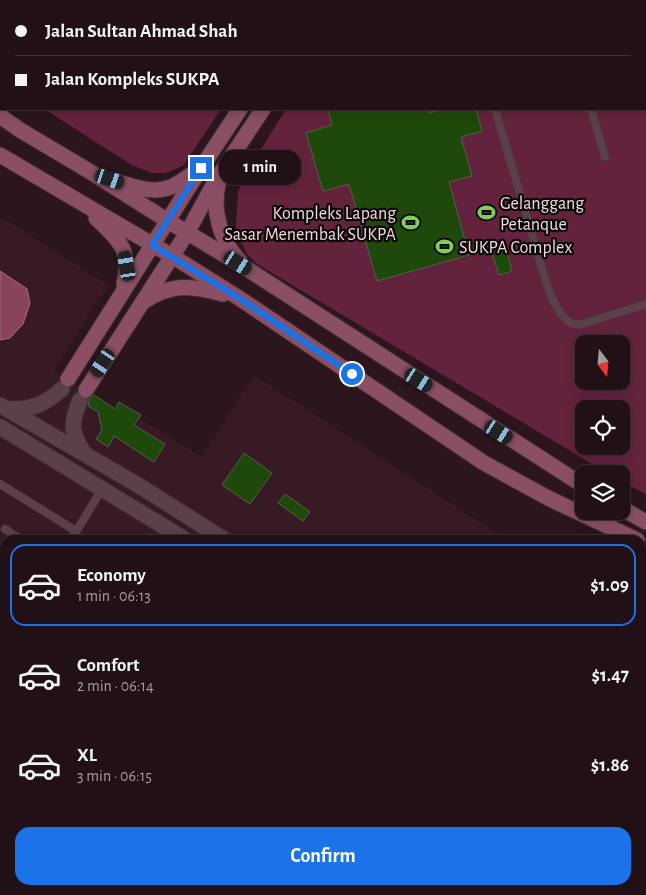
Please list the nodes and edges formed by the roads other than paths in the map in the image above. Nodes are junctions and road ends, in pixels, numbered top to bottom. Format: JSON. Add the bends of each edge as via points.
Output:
{"nodes":[{"id":1,"x":239,"y":110,"type":"edge"},
{"id":2,"x":262,"y":110,"type":"edge"},
{"id":3,"x":495,"y":110,"type":"edge"},
{"id":4,"x":591,"y":110,"type":"edge"},
{"id":5,"x":0,"y":116,"type":"edge"},
{"id":6,"x":0,"y":155,"type":"edge"},
{"id":7,"x":605,"y":157,"type":"dead end"},
{"id":8,"x":228,"y":161,"type":"junction"},
{"id":9,"x":201,"y":168,"type":"junction"},
{"id":10,"x":89,"y":171,"type":"junction"},
{"id":11,"x":77,"y":200,"type":"junction"},
{"id":12,"x":168,"y":220,"type":"junction"},
{"id":13,"x":187,"y":233,"type":"junction"},
{"id":14,"x":152,"y":245,"type":"junction"},
{"id":15,"x":172,"y":256,"type":"junction"},
{"id":16,"x":259,"y":277,"type":"junction"},
{"id":17,"x":123,"y":290,"type":"junction"},
{"id":18,"x":239,"y":298,"type":"junction"},
{"id":19,"x":141,"y":304,"type":"junction"},
{"id":20,"x":646,"y":304,"type":"edge"},
{"id":21,"x":65,"y":384,"type":"joint"},
{"id":22,"x":83,"y":395,"type":"joint"},
{"id":23,"x":4,"y":407,"type":"edge"},
{"id":24,"x":0,"y":427,"type":"edge"},
{"id":25,"x":83,"y":452,"type":"junction"},
{"id":26,"x":575,"y":480,"type":"edge"},
{"id":27,"x":0,"y":484,"type":"edge"},
{"id":28,"x":102,"y":489,"type":"junction"},
{"id":29,"x":630,"y":513,"type":"edge"},
{"id":30,"x":646,"y":522,"type":"edge"},
{"id":31,"x":5,"y":529,"type":"dead end"},
{"id":32,"x":76,"y":531,"type":"junction"},
{"id":33,"x":14,"y":535,"type":"edge"},
{"id":34,"x":74,"y":535,"type":"edge"},
{"id":35,"x":178,"y":535,"type":"edge"},
{"id":36,"x":217,"y":535,"type":"edge"},
{"id":37,"x":627,"y":535,"type":"edge"}],
"edges":[{"from":1,"to":9,"type":"main road"},
{"from":2,"to":8,"type":"main road"},
{"from":3,"to":20,"type":"lane","via":[[547,285],[560,313],[574,324],[582,324]]},
{"from":4,"to":7,"type":"lane"},
{"from":5,"to":10,"type":"main road"},
{"from":6,"to":11,"type":"main road"},
{"from":8,"to":13,"type":"main road"},
{"from":8,"to":16,"type":"main road","via":[[217,189],[220,226],[238,259]]},
{"from":9,"to":10,"type":"main road","via":[[177,184],[152,190],[136,188]]},
{"from":9,"to":12,"type":"main road"},
{"from":10,"to":12,"type":"main road"},
{"from":11,"to":14,"type":"main road"},
{"from":11,"to":17,"type":"main road","via":[[121,244],[127,272]]},
{"from":12,"to":13,"type":"main road"},
{"from":12,"to":14,"type":"main road"},
{"from":13,"to":15,"type":"main road"},
{"from":13,"to":16,"type":"main road"},
{"from":14,"to":15,"type":"main road"},
{"from":14,"to":17,"type":"main road"},
{"from":15,"to":18,"type":"main road"},
{"from":15,"to":19,"type":"main road"},
{"from":16,"to":26,"type":"main road"},
{"from":17,"to":21,"type":"main road"},
{"from":18,"to":19,"type":"main road","via":[[205,289],[170,288]]},
{"from":18,"to":37,"type":"main road","via":[[484,463],[550,499]]},
{"from":19,"to":22,"type":"main road"},
{"from":21,"to":23,"type":"street","via":[[52,398],[36,406]]},
{"from":22,"to":25,"type":"street","via":[[73,430]]},
{"from":23,"to":25,"type":"street"},
{"from":24,"to":28,"type":"street"},
{"from":25,"to":36,"type":"street"},
{"from":27,"to":32,"type":"lane"},
{"from":28,"to":32,"type":"lane"},
{"from":28,"to":35,"type":"street"},
{"from":29,"to":30,"type":"main road"},
{"from":31,"to":33,"type":"lane"},
{"from":32,"to":34,"type":"lane"}]}
